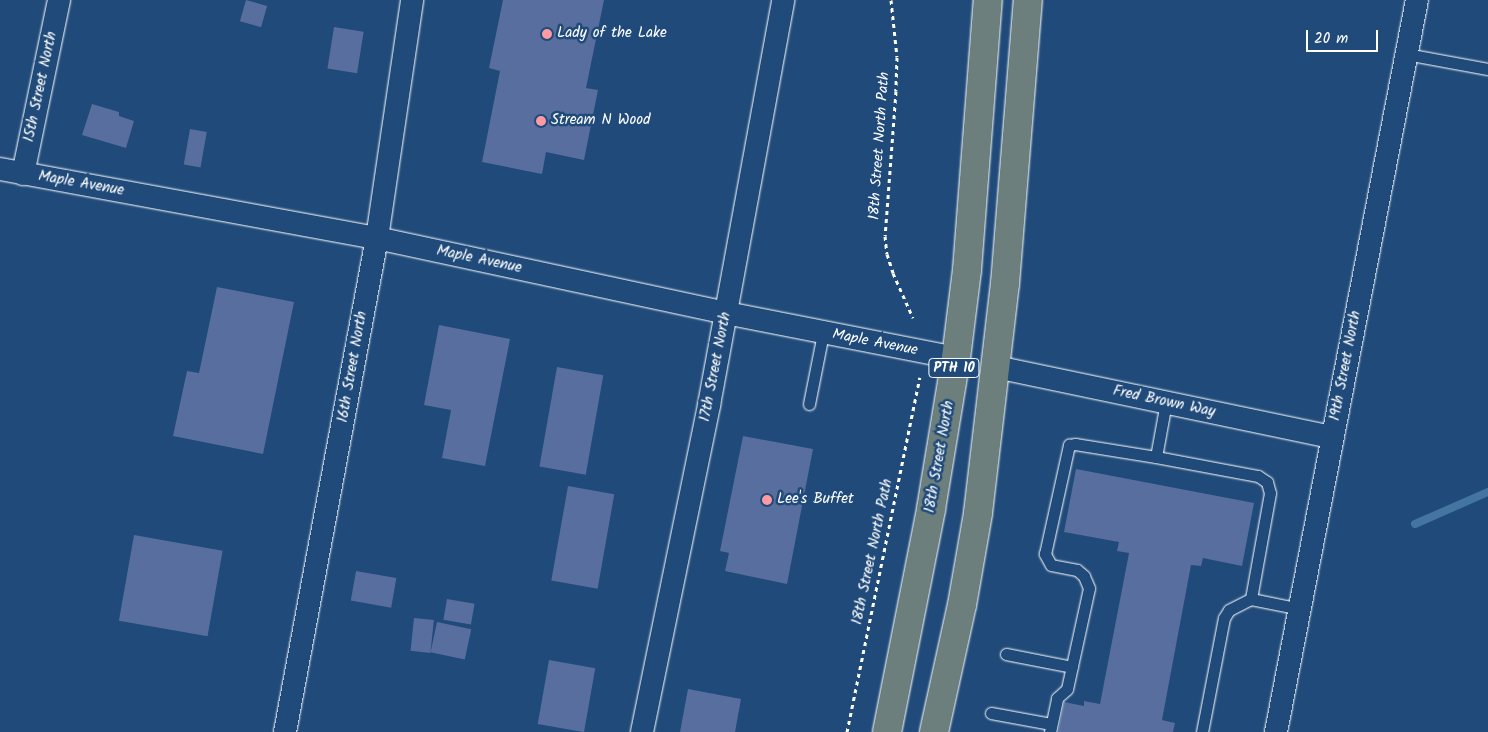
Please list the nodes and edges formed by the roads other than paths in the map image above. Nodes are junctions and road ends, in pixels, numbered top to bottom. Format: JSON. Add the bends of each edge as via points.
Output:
{"nodes":[{"id":1,"x":59,"y":0,"type":"edge"},
{"id":2,"x":412,"y":0,"type":"edge"},
{"id":3,"x":783,"y":0,"type":"edge"},
{"id":4,"x":988,"y":0,"type":"edge"},
{"id":5,"x":1028,"y":0,"type":"edge"},
{"id":6,"x":1417,"y":0,"type":"edge"},
{"id":7,"x":1406,"y":54,"type":"junction"},
{"id":8,"x":1488,"y":69,"type":"edge"},
{"id":9,"x":0,"y":170,"type":"edge"},
{"id":10,"x":23,"y":174,"type":"junction"},
{"id":11,"x":377,"y":238,"type":"junction"},
{"id":12,"x":726,"y":313,"type":"junction"},
{"id":13,"x":823,"y":333,"type":"junction"},
{"id":14,"x":956,"y":358,"type":"junction"},
{"id":15,"x":996,"y":367,"type":"junction"},
{"id":16,"x":1166,"y":402,"type":"junction"},
{"id":17,"x":809,"y":404,"type":"dead end"},
{"id":18,"x":1332,"y":437,"type":"junction"},
{"id":19,"x":1156,"y":457,"type":"junction"},
{"id":20,"x":1251,"y":599,"type":"junction"},
{"id":21,"x":1300,"y":609,"type":"junction"},
{"id":22,"x":1006,"y":654,"type":"dead end"},
{"id":23,"x":1072,"y":667,"type":"junction"},
{"id":24,"x":991,"y":713,"type":"dead end"},
{"id":25,"x":1051,"y":728,"type":"edge"},
{"id":26,"x":285,"y":732,"type":"edge"},
{"id":27,"x":642,"y":732,"type":"edge"},
{"id":28,"x":887,"y":732,"type":"edge"},
{"id":29,"x":934,"y":732,"type":"edge"},
{"id":30,"x":1202,"y":732,"type":"edge"},
{"id":31,"x":1276,"y":732,"type":"edge"}],
"edges":[{"from":1,"to":10,"type":"street","name":"15th Street North"},
{"from":2,"to":11,"type":"street","name":"16th Street North"},
{"from":3,"to":12,"type":"street","name":"17th Street North"},
{"from":4,"to":14,"type":"main road","name":"18th Street North","number":"PTH 10","via":[[967,270]]},
{"from":5,"to":15,"type":"main road","number":"PTH 10"},
{"from":6,"to":7,"type":"street","name":"19th Street North"},
{"from":7,"to":8,"type":"lane"},
{"from":7,"to":18,"type":"street","name":"19th Street North"},
{"from":9,"to":10,"type":"street","name":"Maple Avenue"},
{"from":10,"to":11,"type":"street","name":"Maple Avenue"},
{"from":11,"to":12,"type":"street","name":"Maple Avenue"},
{"from":11,"to":26,"type":"street","name":"16th Street North"},
{"from":12,"to":13,"type":"street","name":"Maple Avenue"},
{"from":12,"to":27,"type":"street","name":"17th Street North"},
{"from":13,"to":14,"type":"street","name":"Maple Avenue"},
{"from":13,"to":17,"type":"lane"},
{"from":14,"to":28,"type":"main road","name":"18th Street North","number":"PTH 10"},
{"from":15,"to":16,"type":"street","name":"Fred Brown Way"},
{"from":15,"to":29,"type":"main road","number":"PTH 10","via":[[969,565]]},
{"from":16,"to":18,"type":"street","name":"Fred Brown Way"},
{"from":16,"to":19,"type":"lane"},
{"from":18,"to":21,"type":"street","name":"19th Street North"},
{"from":19,"to":20,"type":"lane","via":[[1258,476],[1267,482],[1270,493]]},
{"from":19,"to":23,"type":"lane","via":[[1069,445],[1045,554],[1051,565],[1077,570],[1084,576],[1088,588]]},
{"from":20,"to":21,"type":"lane"},
{"from":20,"to":30,"type":"lane","via":[[1229,610],[1224,618]]},
{"from":21,"to":31,"type":"street","name":"19th Street North"},
{"from":22,"to":23,"type":"lane"},
{"from":23,"to":25,"type":"lane","via":[[1067,689],[1057,698]]},
{"from":24,"to":25,"type":"lane"}]}
